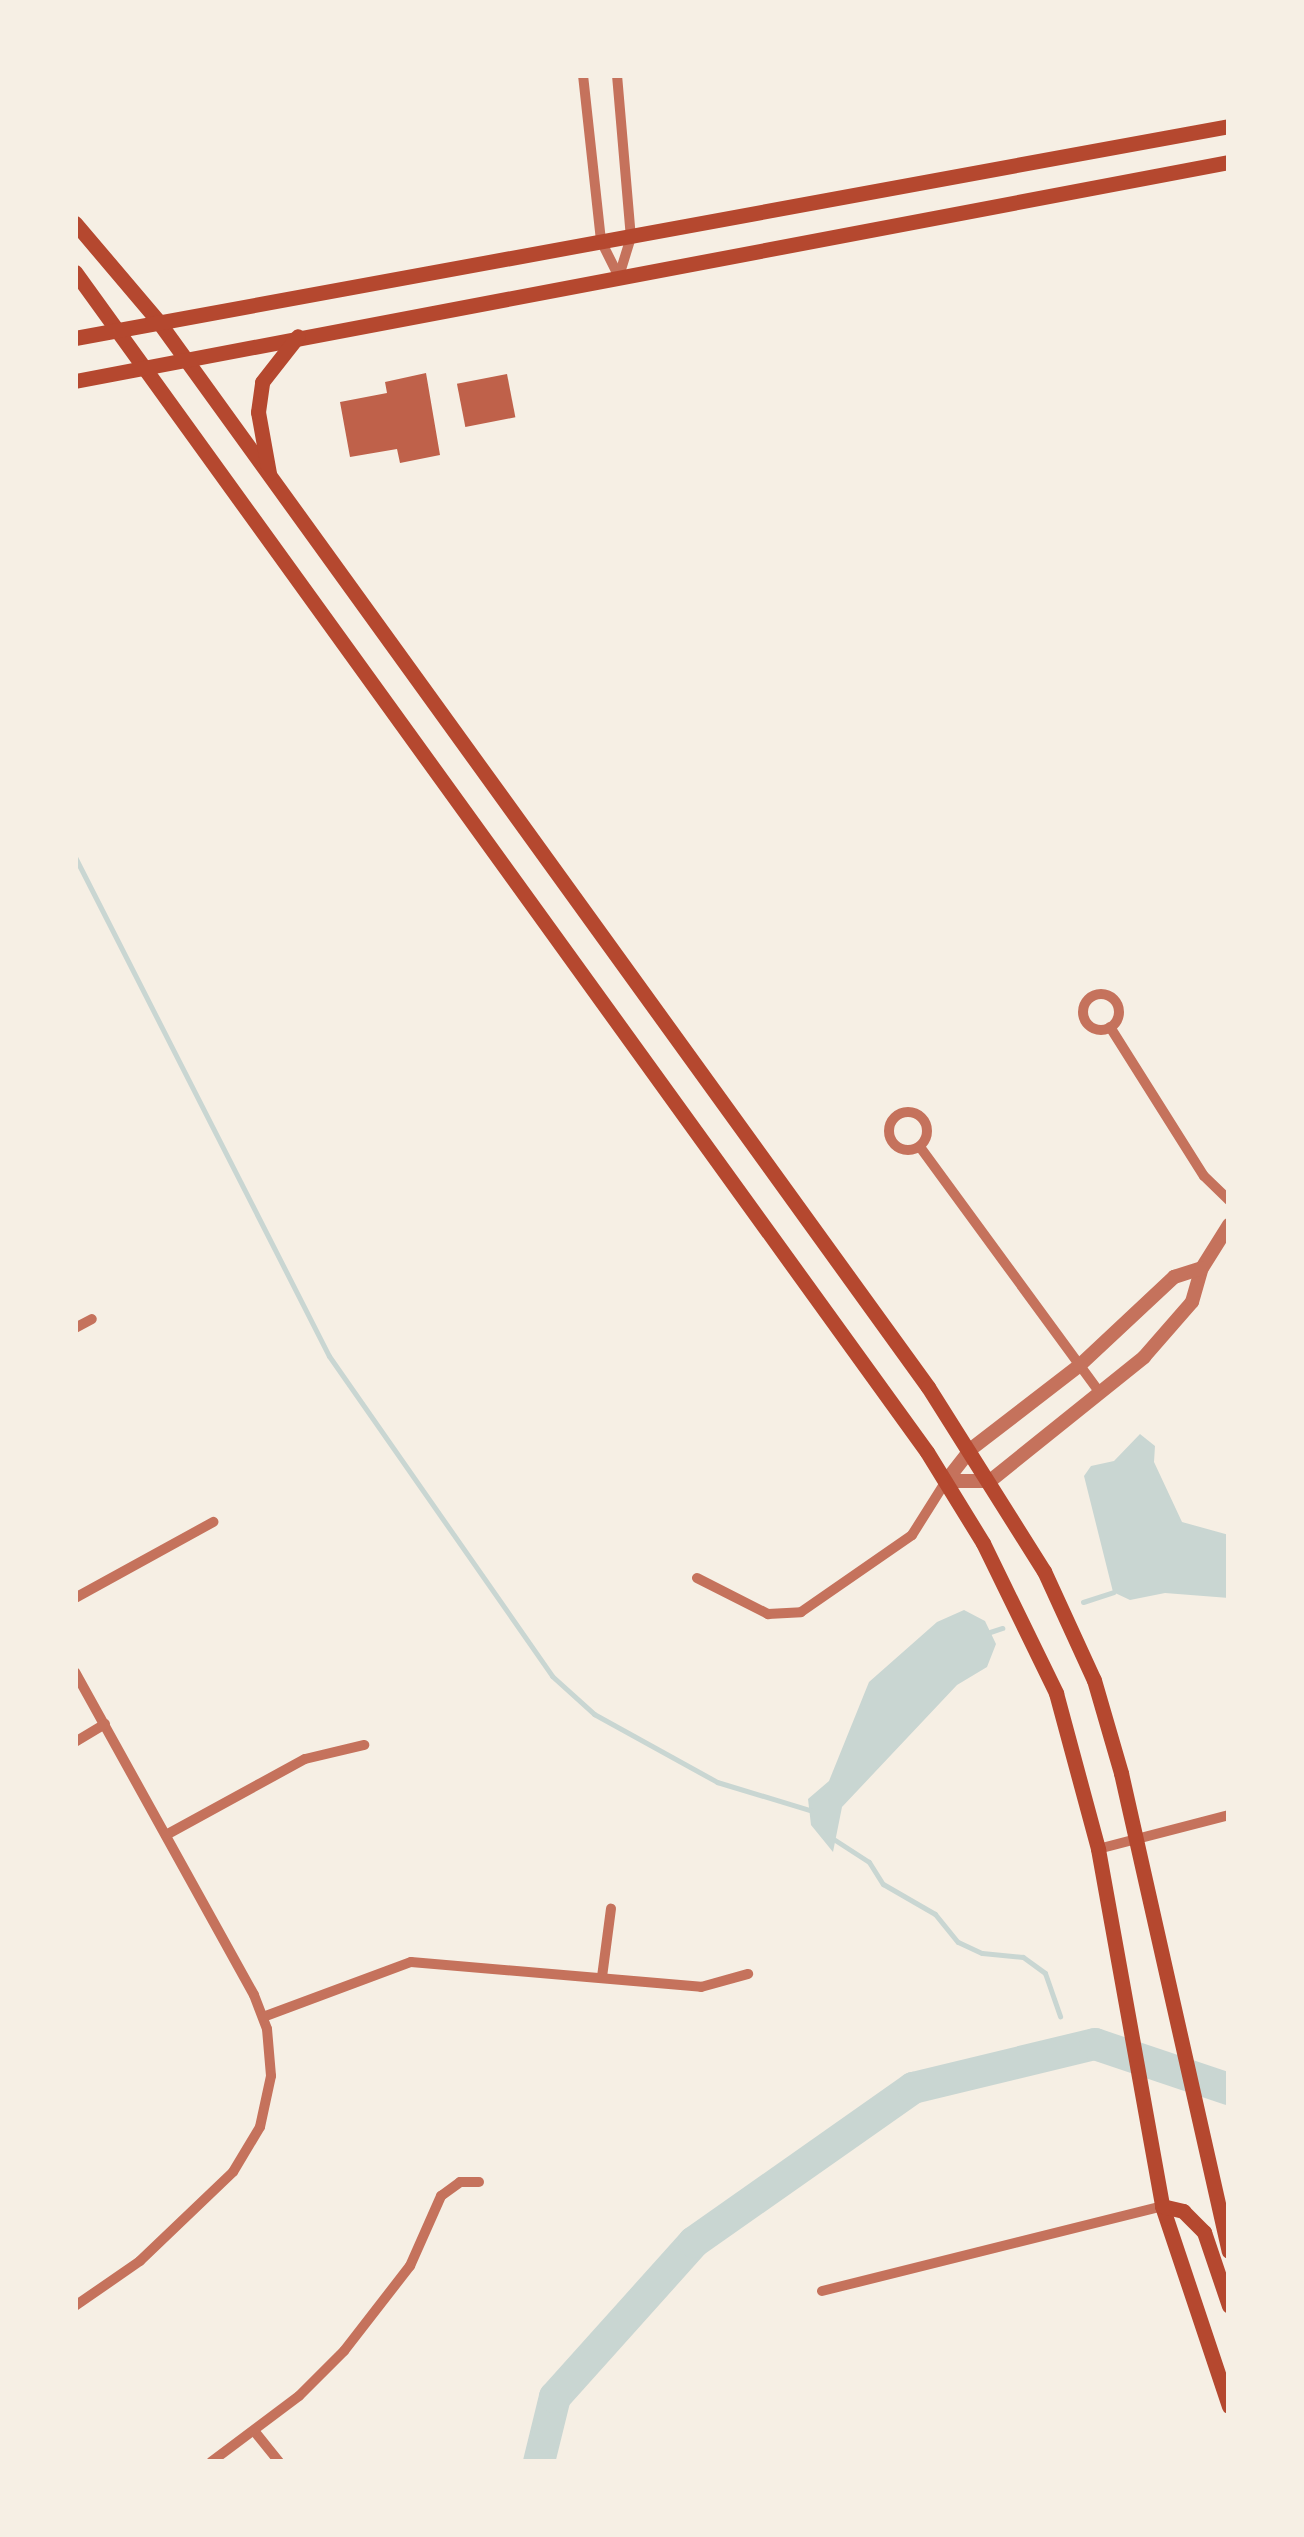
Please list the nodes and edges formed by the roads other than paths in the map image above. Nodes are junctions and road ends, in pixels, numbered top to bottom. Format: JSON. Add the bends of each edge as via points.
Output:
{"nodes":[{"id":1,"x":582,"y":75,"type":"edge"},
{"id":2,"x":617,"y":75,"type":"edge"},
{"id":3,"x":1229,"y":126,"type":"edge"},
{"id":4,"x":1229,"y":162,"type":"edge"},
{"id":5,"x":75,"y":223,"type":"edge"},
{"id":6,"x":630,"y":237,"type":"junction"},
{"id":7,"x":601,"y":241,"type":"junction"},
{"id":8,"x":75,"y":272,"type":"edge"},
{"id":9,"x":618,"y":276,"type":"junction"},
{"id":10,"x":158,"y":321,"type":"junction"},
{"id":11,"x":116,"y":330,"type":"junction"},
{"id":12,"x":298,"y":336,"type":"junction"},
{"id":13,"x":75,"y":338,"type":"edge"},
{"id":14,"x":185,"y":358,"type":"junction"},
{"id":15,"x":139,"y":368,"type":"junction"},
{"id":16,"x":75,"y":381,"type":"edge"},
{"id":17,"x":270,"y":477,"type":"junction"},
{"id":18,"x":1110,"y":1027,"type":"dead end"},
{"id":19,"x":920,"y":1147,"type":"dead end"},
{"id":20,"x":1229,"y":1200,"type":"edge"},
{"id":21,"x":1229,"y":1225,"type":"edge"},
{"id":22,"x":1202,"y":1268,"type":"junction"},
{"id":23,"x":92,"y":1319,"type":"dead end"},
{"id":24,"x":75,"y":1328,"type":"edge"},
{"id":25,"x":1080,"y":1365,"type":"junction"},
{"id":26,"x":1100,"y":1393,"type":"junction"},
{"id":27,"x":971,"y":1449,"type":"junction"},
{"id":28,"x":946,"y":1481,"type":"junction"},
{"id":29,"x":990,"y":1481,"type":"junction"},
{"id":30,"x":213,"y":1522,"type":"dead end"},
{"id":31,"x":697,"y":1578,"type":"dead end"},
{"id":32,"x":75,"y":1598,"type":"edge"},
{"id":33,"x":75,"y":1672,"type":"edge"},
{"id":34,"x":104,"y":1724,"type":"junction"},
{"id":35,"x":75,"y":1742,"type":"edge"},
{"id":36,"x":364,"y":1745,"type":"dead end"},
{"id":37,"x":1229,"y":1815,"type":"edge"},
{"id":38,"x":166,"y":1836,"type":"junction"},
{"id":39,"x":1138,"y":1839,"type":"junction"},
{"id":40,"x":1098,"y":1848,"type":"junction"},
{"id":41,"x":611,"y":1909,"type":"dead end"},
{"id":42,"x":748,"y":1974,"type":"dead end"},
{"id":43,"x":602,"y":1977,"type":"junction"},
{"id":44,"x":263,"y":2018,"type":"junction"},
{"id":45,"x":479,"y":2182,"type":"dead end"},
{"id":46,"x":1162,"y":2206,"type":"junction"},
{"id":47,"x":1229,"y":2251,"type":"edge"},
{"id":48,"x":822,"y":2291,"type":"dead end"},
{"id":49,"x":75,"y":2306,"type":"edge"},
{"id":50,"x":1229,"y":2306,"type":"edge"},
{"id":51,"x":1229,"y":2406,"type":"edge"},
{"id":52,"x":255,"y":2432,"type":"junction"},
{"id":53,"x":210,"y":2462,"type":"edge"},
{"id":54,"x":279,"y":2462,"type":"edge"}],
"edges":[{"from":1,"to":7,"type":"street"},
{"from":2,"to":6,"type":"street"},
{"from":3,"to":6,"type":"main road"},
{"from":4,"to":9,"type":"main road"},
{"from":5,"to":10,"type":"main road"},
{"from":6,"to":7,"type":"main road"},
{"from":6,"to":9,"type":"street"},
{"from":7,"to":9,"type":"street"},
{"from":7,"to":10,"type":"main road"},
{"from":8,"to":11,"type":"main road"},
{"from":9,"to":12,"type":"main road"},
{"from":10,"to":11,"type":"main road"},
{"from":10,"to":14,"type":"main road"},
{"from":11,"to":13,"type":"main road"},
{"from":11,"to":15,"type":"main road"},
{"from":12,"to":14,"type":"main road"},
{"from":12,"to":17,"type":"main road","via":[[268,367],[259,397]]},
{"from":14,"to":15,"type":"main road"},
{"from":14,"to":17,"type":"main road"},
{"from":15,"to":16,"type":"main road"},
{"from":15,"to":28,"type":"main road"},
{"from":17,"to":27,"type":"main road"},
{"from":18,"to":20,"type":"street","via":[[1204,1176]]},
{"from":19,"to":25,"type":"street"},
{"from":21,"to":22,"type":"street"},
{"from":22,"to":25,"type":"street","via":[[1174,1276]]},
{"from":22,"to":26,"type":"street","via":[[1192,1302],[1144,1357]]},
{"from":23,"to":24,"type":"street"},
{"from":25,"to":26,"type":"street"},
{"from":25,"to":27,"type":"street"},
{"from":26,"to":29,"type":"street"},
{"from":27,"to":28,"type":"street"},
{"from":27,"to":29,"type":"main road"},
{"from":28,"to":29,"type":"street"},
{"from":28,"to":31,"type":"street","via":[[912,1534],[802,1612],[768,1614]]},
{"from":28,"to":40,"type":"main road","via":[[1056,1694]]},
{"from":29,"to":39,"type":"main road","via":[[1044,1571],[1094,1680]]},
{"from":30,"to":32,"type":"street"},
{"from":33,"to":34,"type":"street"},
{"from":34,"to":35,"type":"street"},
{"from":34,"to":38,"type":"street"},
{"from":36,"to":38,"type":"street","via":[[305,1759]]},
{"from":37,"to":39,"type":"street"},
{"from":38,"to":44,"type":"street"},
{"from":39,"to":40,"type":"street"},
{"from":39,"to":47,"type":"main road"},
{"from":40,"to":46,"type":"main road"},
{"from":41,"to":43,"type":"street"},
{"from":42,"to":43,"type":"street","via":[[702,1987]]},
{"from":43,"to":44,"type":"street","via":[[411,1962]]},
{"from":44,"to":49,"type":"street","via":[[271,2076],[248,2151],[140,2260]]},
{"from":45,"to":52,"type":"street","via":[[449,2187],[379,2310]]},
{"from":46,"to":48,"type":"street"},
{"from":46,"to":50,"type":"main road","via":[[1183,2211],[1204,2232]]},
{"from":46,"to":51,"type":"main road"},
{"from":52,"to":53,"type":"street"},
{"from":52,"to":54,"type":"street"}]}
